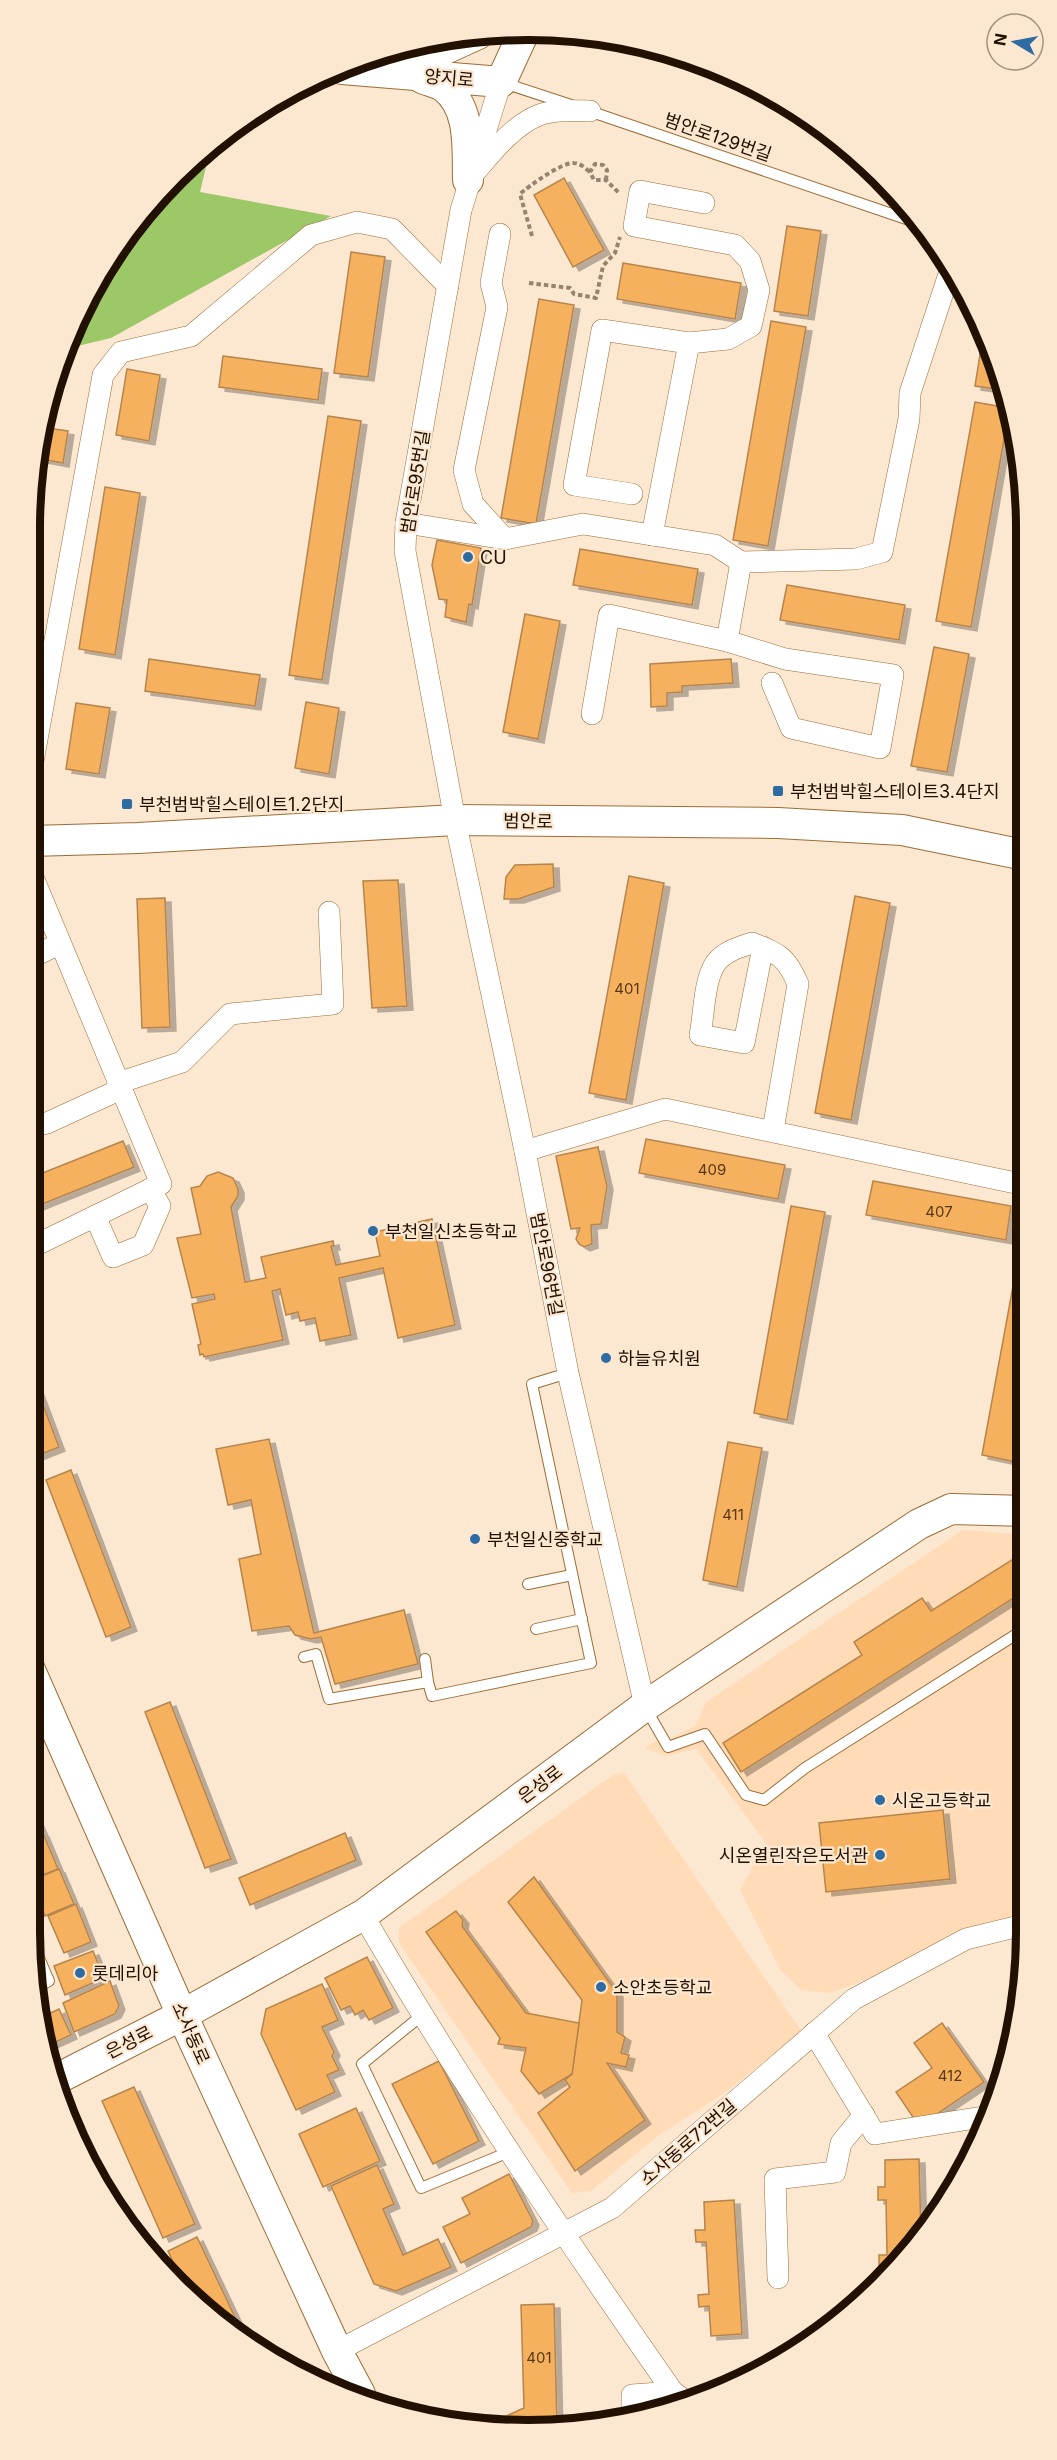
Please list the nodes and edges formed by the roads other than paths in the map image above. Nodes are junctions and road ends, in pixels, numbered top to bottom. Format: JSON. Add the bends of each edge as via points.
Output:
{"nodes":[{"id":1,"x":520,"y":41,"type":"edge"},
{"id":2,"x":448,"y":48,"type":"edge"},
{"id":3,"x":390,"y":61,"type":"edge"},
{"id":4,"x":361,"y":71,"type":"edge"},
{"id":5,"x":413,"y":75,"type":"junction"},
{"id":6,"x":501,"y":82,"type":"junction"},
{"id":7,"x":590,"y":111,"type":"junction"},
{"id":8,"x":468,"y":180,"type":"junction"},
{"id":9,"x":704,"y":203,"type":"dead end"},
{"id":10,"x":905,"y":219,"type":"edge"},
{"id":11,"x":500,"y":234,"type":"dead end"},
{"id":12,"x":948,"y":279,"type":"edge"},
{"id":13,"x":448,"y":286,"type":"junction"},
{"id":14,"x":689,"y":343,"type":"junction"},
{"id":15,"x":632,"y":494,"type":"dead end"},
{"id":16,"x":406,"y":523,"type":"junction"},
{"id":17,"x":652,"y":535,"type":"junction"},
{"id":18,"x":505,"y":539,"type":"junction"},
{"id":19,"x":741,"y":562,"type":"junction"},
{"id":20,"x":728,"y":641,"type":"junction"},
{"id":21,"x":772,"y":683,"type":"dead end"},
{"id":22,"x":592,"y":714,"type":"dead end"},
{"id":23,"x":40,"y":723,"type":"edge"},
{"id":24,"x":455,"y":820,"type":"junction"},
{"id":25,"x":40,"y":841,"type":"edge"},
{"id":26,"x":1016,"y":853,"type":"edge"},
{"id":27,"x":40,"y":896,"type":"edge"},
{"id":28,"x":329,"y":912,"type":"dead end"},
{"id":29,"x":59,"y":944,"type":"junction"},
{"id":30,"x":763,"y":947,"type":"junction"},
{"id":31,"x":40,"y":953,"type":"edge"},
{"id":32,"x":119,"y":1086,"type":"junction"},
{"id":33,"x":40,"y":1125,"type":"edge"},
{"id":34,"x":773,"y":1130,"type":"junction"},
{"id":35,"x":525,"y":1150,"type":"junction"},
{"id":36,"x":1016,"y":1183,"type":"edge"},
{"id":37,"x":150,"y":1189,"type":"junction"},
{"id":38,"x":95,"y":1216,"type":"junction"},
{"id":39,"x":40,"y":1243,"type":"edge"},
{"id":40,"x":568,"y":1373,"type":"junction"},
{"id":41,"x":1016,"y":1511,"type":"edge"},
{"id":42,"x":572,"y":1575,"type":"junction"},
{"id":43,"x":528,"y":1584,"type":"dead end"},
{"id":44,"x":582,"y":1619,"type":"junction"},
{"id":45,"x":536,"y":1629,"type":"dead end"},
{"id":46,"x":1016,"y":1634,"type":"edge"},
{"id":47,"x":304,"y":1657,"type":"dead end"},
{"id":48,"x":425,"y":1659,"type":"dead end"},
{"id":49,"x":428,"y":1682,"type":"junction"},
{"id":50,"x":40,"y":1684,"type":"edge"},
{"id":51,"x":40,"y":1692,"type":"edge"},
{"id":52,"x":40,"y":1695,"type":"edge"},
{"id":53,"x":645,"y":1706,"type":"junction"},
{"id":54,"x":49,"y":1711,"type":"junction"},
{"id":55,"x":363,"y":1915,"type":"junction"},
{"id":56,"x":1016,"y":1926,"type":"edge"},
{"id":57,"x":42,"y":1965,"type":"edge"},
{"id":58,"x":44,"y":1984,"type":"edge"},
{"id":59,"x":182,"y":2015,"type":"junction"},
{"id":60,"x":421,"y":2016,"type":"junction"},
{"id":61,"x":814,"y":2033,"type":"junction"},
{"id":62,"x":62,"y":2076,"type":"edge"},
{"id":63,"x":864,"y":2115,"type":"junction"},
{"id":64,"x":979,"y":2118,"type":"edge"},
{"id":65,"x":509,"y":2152,"type":"junction"},
{"id":66,"x":562,"y":2234,"type":"junction"},
{"id":67,"x":778,"y":2278,"type":"dead end"},
{"id":68,"x":337,"y":2351,"type":"junction"},
{"id":69,"x":357,"y":2388,"type":"edge"},
{"id":70,"x":678,"y":2395,"type":"edge"},
{"id":71,"x":632,"y":2408,"type":"edge"}],
"edges":[{"from":1,"to":6,"type":"street","name":"양지로"},
{"from":2,"to":3,"type":"street"},
{"from":4,"to":5,"type":"street","name":"양지로"},
{"from":5,"to":6,"type":"street","name":"양지로"},
{"from":5,"to":8,"type":"street","via":[[443,86],[459,105],[467,134]]},
{"from":6,"to":7,"type":"lane","name":"범안로129번길"},
{"from":6,"to":8,"type":"street","name":"범안로95번길"},
{"from":7,"to":8,"type":"street","name":"범안로95번길","via":[[538,115],[513,132]]},
{"from":7,"to":10,"type":"lane","name":"범안로129번길"},
{"from":8,"to":13,"type":"street","name":"범안로95번길"},
{"from":9,"to":14,"type":"street","via":[[640,191],[634,226],[735,245],[750,261],[759,290],[751,326],[728,339]]},
{"from":11,"to":18,"type":"street","via":[[491,283],[497,307],[464,470],[473,504]]},
{"from":12,"to":19,"type":"street","via":[[910,393],[909,419],[882,552],[855,559]]},
{"from":13,"to":16,"type":"street","name":"범안로95번길"},
{"from":13,"to":23,"type":"street","via":[[392,229],[357,222],[311,235],[191,336],[121,352],[103,375]]},
{"from":14,"to":15,"type":"street","via":[[602,330],[574,485]]},
{"from":14,"to":17,"type":"street"},
{"from":16,"to":18,"type":"street"},
{"from":16,"to":24,"type":"street","name":"범안로95번길","via":[[405,551]]},
{"from":17,"to":18,"type":"street","via":[[583,524]]},
{"from":17,"to":19,"type":"street","via":[[715,545]]},
{"from":19,"to":20,"type":"street"},
{"from":20,"to":21,"type":"street","via":[[785,659],[893,675],[880,748],[791,728]]},
{"from":20,"to":22,"type":"street","via":[[609,615]]},
{"from":24,"to":25,"type":"street","name":"범안로"},
{"from":24,"to":26,"type":"street","name":"범안로","via":[[778,823],[890,829]]},
{"from":24,"to":35,"type":"street","name":"범안로96번길"},
{"from":27,"to":29,"type":"street"},
{"from":28,"to":32,"type":"street","via":[[333,1004],[230,1014],[182,1062]]},
{"from":29,"to":31,"type":"street"},
{"from":29,"to":32,"type":"street"},
{"from":30,"to":30,"type":"street","via":[[752,943],[733,949],[715,964],[700,1035],[744,1043]]},
{"from":30,"to":34,"type":"street","via":[[789,964],[798,984]]},
{"from":32,"to":33,"type":"street"},
{"from":32,"to":37,"type":"street","via":[[161,1184]]},
{"from":34,"to":35,"type":"street","via":[[665,1109]]},
{"from":34,"to":36,"type":"street"},
{"from":35,"to":40,"type":"street","name":"범안로96번길"},
{"from":37,"to":38,"type":"street"},
{"from":37,"to":38,"type":"street","via":[[160,1206],[143,1245],[113,1257]]},
{"from":38,"to":39,"type":"street"},
{"from":40,"to":42,"type":"lane","via":[[532,1384]]},
{"from":40,"to":53,"type":"street","name":"범안로96번길"},
{"from":41,"to":53,"type":"street","name":"은성로","via":[[951,1509],[937,1514]]},
{"from":42,"to":43,"type":"lane"},
{"from":42,"to":44,"type":"lane"},
{"from":44,"to":45,"type":"lane"},
{"from":44,"to":49,"type":"lane","via":[[591,1663],[432,1696]]},
{"from":46,"to":53,"type":"lane","via":[[805,1768],[764,1800],[746,1795],[705,1734],[668,1747]]},
{"from":47,"to":49,"type":"lane","via":[[316,1654],[329,1698]]},
{"from":48,"to":49,"type":"lane"},
{"from":50,"to":54,"type":"street"},
{"from":51,"to":54,"type":"street","name":"소사동로"},
{"from":52,"to":54,"type":"street"},
{"from":53,"to":55,"type":"street","name":"은성로"},
{"from":54,"to":59,"type":"street","name":"소사동로"},
{"from":55,"to":59,"type":"street","name":"은성로"},
{"from":55,"to":60,"type":"street"},
{"from":56,"to":61,"type":"street","name":"소사동로72번길","via":[[966,1939],[854,1999]]},
{"from":57,"to":58,"type":"lane","via":[[49,1981]]},
{"from":59,"to":62,"type":"street","name":"은성로"},
{"from":59,"to":68,"type":"street","name":"소사동로"},
{"from":60,"to":65,"type":"street"},
{"from":60,"to":65,"type":"lane","via":[[362,2064],[421,2188]]},
{"from":61,"to":63,"type":"street"},
{"from":61,"to":66,"type":"street","name":"소사동로72번길","via":[[612,2208]]},
{"from":63,"to":64,"type":"street","via":[[875,2134]]},
{"from":63,"to":67,"type":"street","via":[[840,2143],[835,2172],[775,2179]]},
{"from":65,"to":66,"type":"street"},
{"from":66,"to":68,"type":"street","name":"소사동로72번길"},
{"from":66,"to":70,"type":"street"},
{"from":68,"to":69,"type":"street","name":"소사동로"},
{"from":70,"to":71,"type":"street","via":[[632,2396]]}]}
